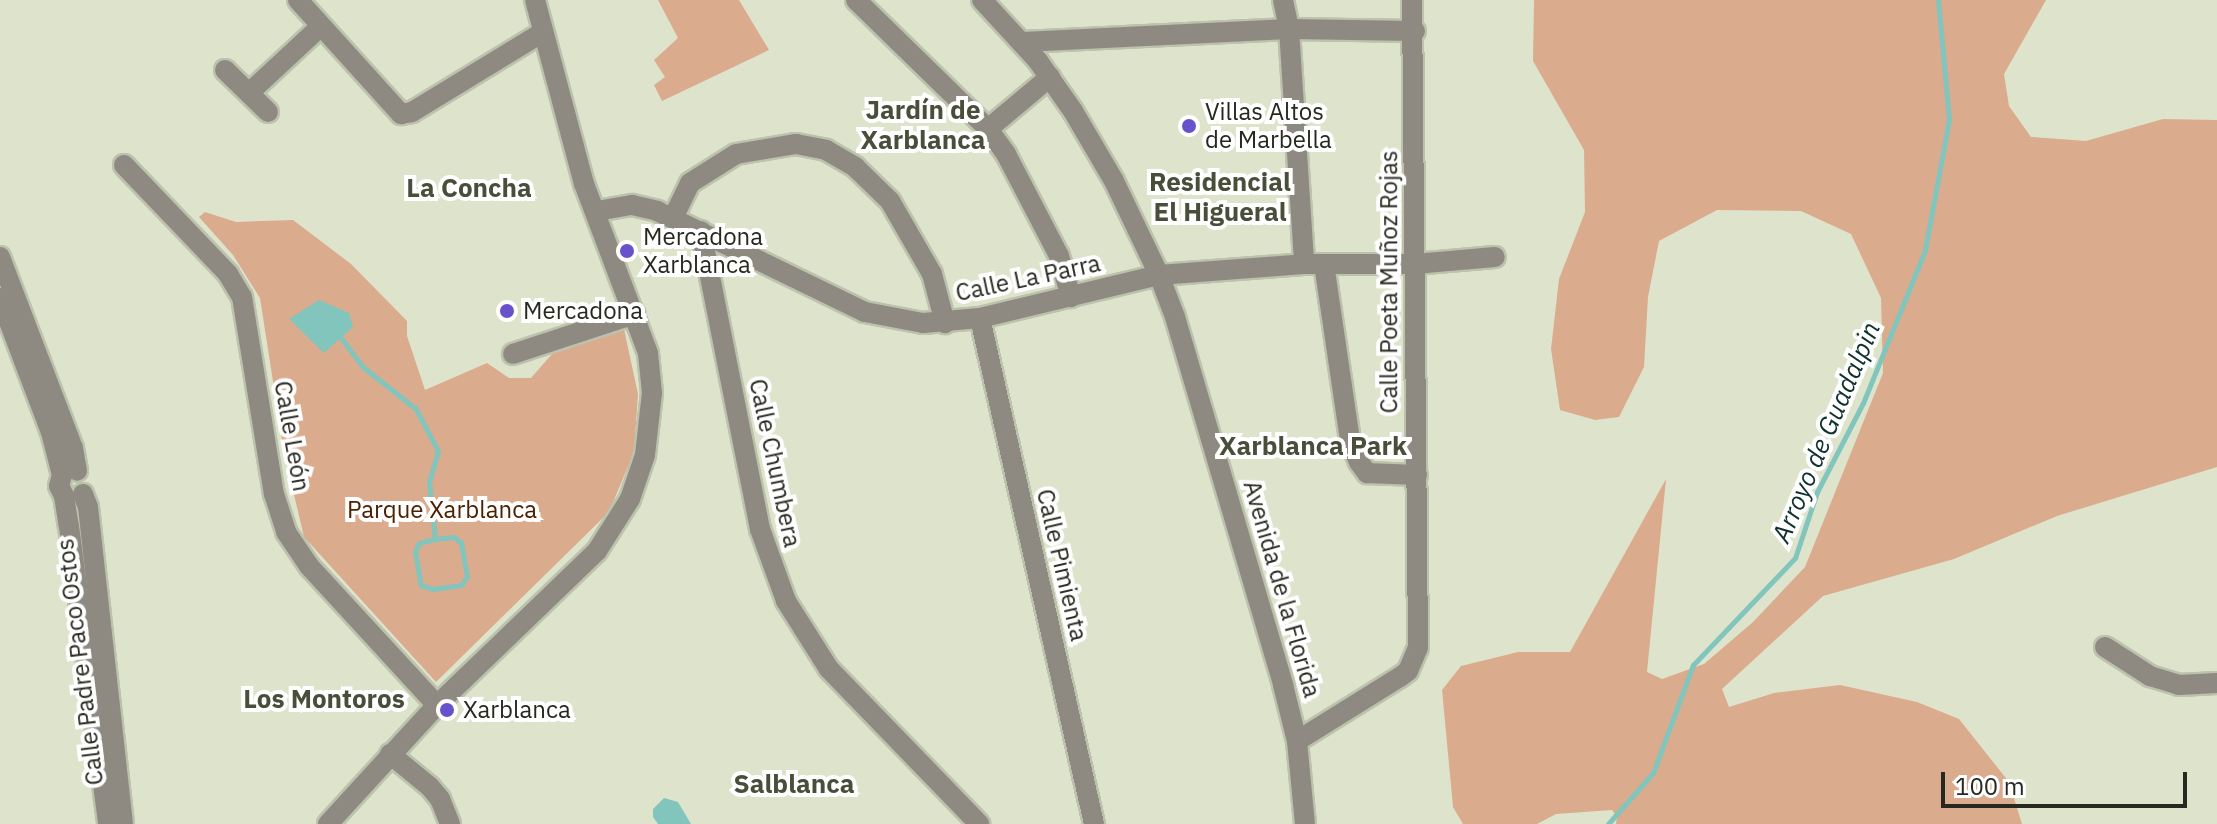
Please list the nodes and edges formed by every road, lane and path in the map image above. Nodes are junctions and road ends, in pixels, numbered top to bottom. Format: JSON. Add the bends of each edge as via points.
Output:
{"nodes":[{"id":1,"x":298,"y":0,"type":"edge"},
{"id":2,"x":535,"y":0,"type":"edge"},
{"id":3,"x":856,"y":0,"type":"edge"},
{"id":4,"x":982,"y":0,"type":"edge"},
{"id":5,"x":1283,"y":0,"type":"edge"},
{"id":6,"x":1412,"y":0,"type":"edge"},
{"id":7,"x":321,"y":26,"type":"junction"},
{"id":8,"x":1289,"y":29,"type":"junction"},
{"id":9,"x":1415,"y":31,"type":"junction"},
{"id":10,"x":543,"y":32,"type":"junction"},
{"id":11,"x":1023,"y":42,"type":"junction"},
{"id":12,"x":225,"y":70,"type":"dead end"},
{"id":13,"x":1050,"y":77,"type":"junction"},
{"id":14,"x":249,"y":93,"type":"junction"},
{"id":15,"x":268,"y":112,"type":"dead end"},
{"id":16,"x":988,"y":129,"type":"junction"},
{"id":17,"x":124,"y":165,"type":"dead end"},
{"id":18,"x":597,"y":211,"type":"junction"},
{"id":19,"x":673,"y":218,"type":"junction"},
{"id":20,"x":701,"y":231,"type":"junction"},
{"id":21,"x":0,"y":257,"type":"edge"},
{"id":22,"x":1495,"y":257,"type":"dead end"},
{"id":23,"x":1314,"y":264,"type":"junction"},
{"id":24,"x":1415,"y":264,"type":"junction"},
{"id":25,"x":1159,"y":275,"type":"junction"},
{"id":26,"x":1071,"y":297,"type":"junction"},
{"id":27,"x":0,"y":298,"type":"edge"},
{"id":28,"x":635,"y":314,"type":"junction"},
{"id":29,"x":980,"y":318,"type":"junction"},
{"id":30,"x":945,"y":323,"type":"junction"},
{"id":31,"x":513,"y":354,"type":"dead end"},
{"id":32,"x":1417,"y":475,"type":"junction"},
{"id":33,"x":72,"y":484,"type":"junction"},
{"id":34,"x":2105,"y":647,"type":"dead end"},
{"id":35,"x":2217,"y":683,"type":"edge"},
{"id":36,"x":437,"y":705,"type":"junction"},
{"id":37,"x":1297,"y":741,"type":"junction"},
{"id":38,"x":390,"y":754,"type":"junction"},
{"id":39,"x":108,"y":824,"type":"edge"},
{"id":40,"x":123,"y":824,"type":"edge"},
{"id":41,"x":328,"y":824,"type":"edge"},
{"id":42,"x":450,"y":824,"type":"edge"},
{"id":43,"x":979,"y":824,"type":"edge"},
{"id":44,"x":1094,"y":824,"type":"edge"},
{"id":45,"x":1305,"y":824,"type":"edge"}],
"edges":[{"from":1,"to":7,"type":"street"},
{"from":2,"to":10,"type":"street"},
{"from":3,"to":16,"type":"street"},
{"from":4,"to":11,"type":"street","name":"Avenida de la Florida"},
{"from":5,"to":8,"type":"street"},
{"from":6,"to":9,"type":"street","name":"Calle Poeta Muñoz Rojas"},
{"from":7,"to":10,"type":"street","via":[[384,98],[406,114]]},
{"from":7,"to":14,"type":"street"},
{"from":8,"to":9,"type":"street"},
{"from":8,"to":11,"type":"street"},
{"from":8,"to":23,"type":"street"},
{"from":9,"to":24,"type":"street","name":"Calle Poeta Muñoz Rojas"},
{"from":10,"to":18,"type":"street","via":[[584,184]]},
{"from":11,"to":13,"type":"street","name":"Avenida de la Florida"},
{"from":12,"to":14,"type":"street"},
{"from":13,"to":16,"type":"street"},
{"from":13,"to":25,"type":"street","name":"Avenida de la Florida","via":[[1114,181]]},
{"from":14,"to":15,"type":"street"},
{"from":16,"to":26,"type":"street","via":[[1059,256]]},
{"from":17,"to":36,"type":"street","name":"Calle León","via":[[228,274],[242,297],[274,494],[286,532],[309,566]]},
{"from":18,"to":19,"type":"street","name":"Calle La Parra","via":[[632,205]]},
{"from":18,"to":28,"type":"street"},
{"from":19,"to":20,"type":"street","name":"Calle La Parra"},
{"from":19,"to":30,"type":"street","via":[[690,183],[736,154],[796,144],[826,150],[855,167],[890,201],[932,274]]},
{"from":20,"to":30,"type":"street","name":"Calle La Parra","via":[[865,312]]},
{"from":20,"to":43,"type":"street","name":"Calle Chumbera","via":[[760,529],[786,601],[829,669]]},
{"from":21,"to":33,"type":"street","name":"Calle Padre Paco Ostos","via":[[73,448]]},
{"from":22,"to":24,"type":"street","name":"Calle La Parra"},
{"from":23,"to":24,"type":"street","name":"Calle La Parra"},
{"from":23,"to":25,"type":"street","name":"Calle La Parra"},
{"from":23,"to":32,"type":"street","via":[[1359,462],[1367,473]]},
{"from":24,"to":32,"type":"street","name":"Calle Poeta Muñoz Rojas"},
{"from":25,"to":26,"type":"street","name":"Calle La Parra"},
{"from":25,"to":37,"type":"street","name":"Avenida de la Florida","via":[[1268,628]]},
{"from":26,"to":29,"type":"street","name":"Calle La Parra"},
{"from":27,"to":33,"type":"street","name":"Calle Padre Paco Ostos"},
{"from":28,"to":31,"type":"street"},
{"from":28,"to":36,"type":"street","via":[[648,353],[652,393],[649,436],[630,499],[597,551]]},
{"from":29,"to":30,"type":"street","name":"Calle La Parra"},
{"from":29,"to":44,"type":"street","name":"Calle Pimienta"},
{"from":32,"to":37,"type":"street","name":"Calle Poeta Muñoz Rojas","via":[[1418,648],[1413,662],[1400,677]]},
{"from":33,"to":39,"type":"street","name":"Calle Padre Paco Ostos"},
{"from":33,"to":40,"type":"street","name":"Calle Padre Paco Ostos","via":[[88,507]]},
{"from":34,"to":35,"type":"street","via":[[2150,676],[2179,685]]},
{"from":36,"to":38,"type":"street"},
{"from":37,"to":45,"type":"street","name":"Avenida de la Florida"},
{"from":38,"to":41,"type":"street"},
{"from":38,"to":42,"type":"street","via":[[430,787]]}]}
